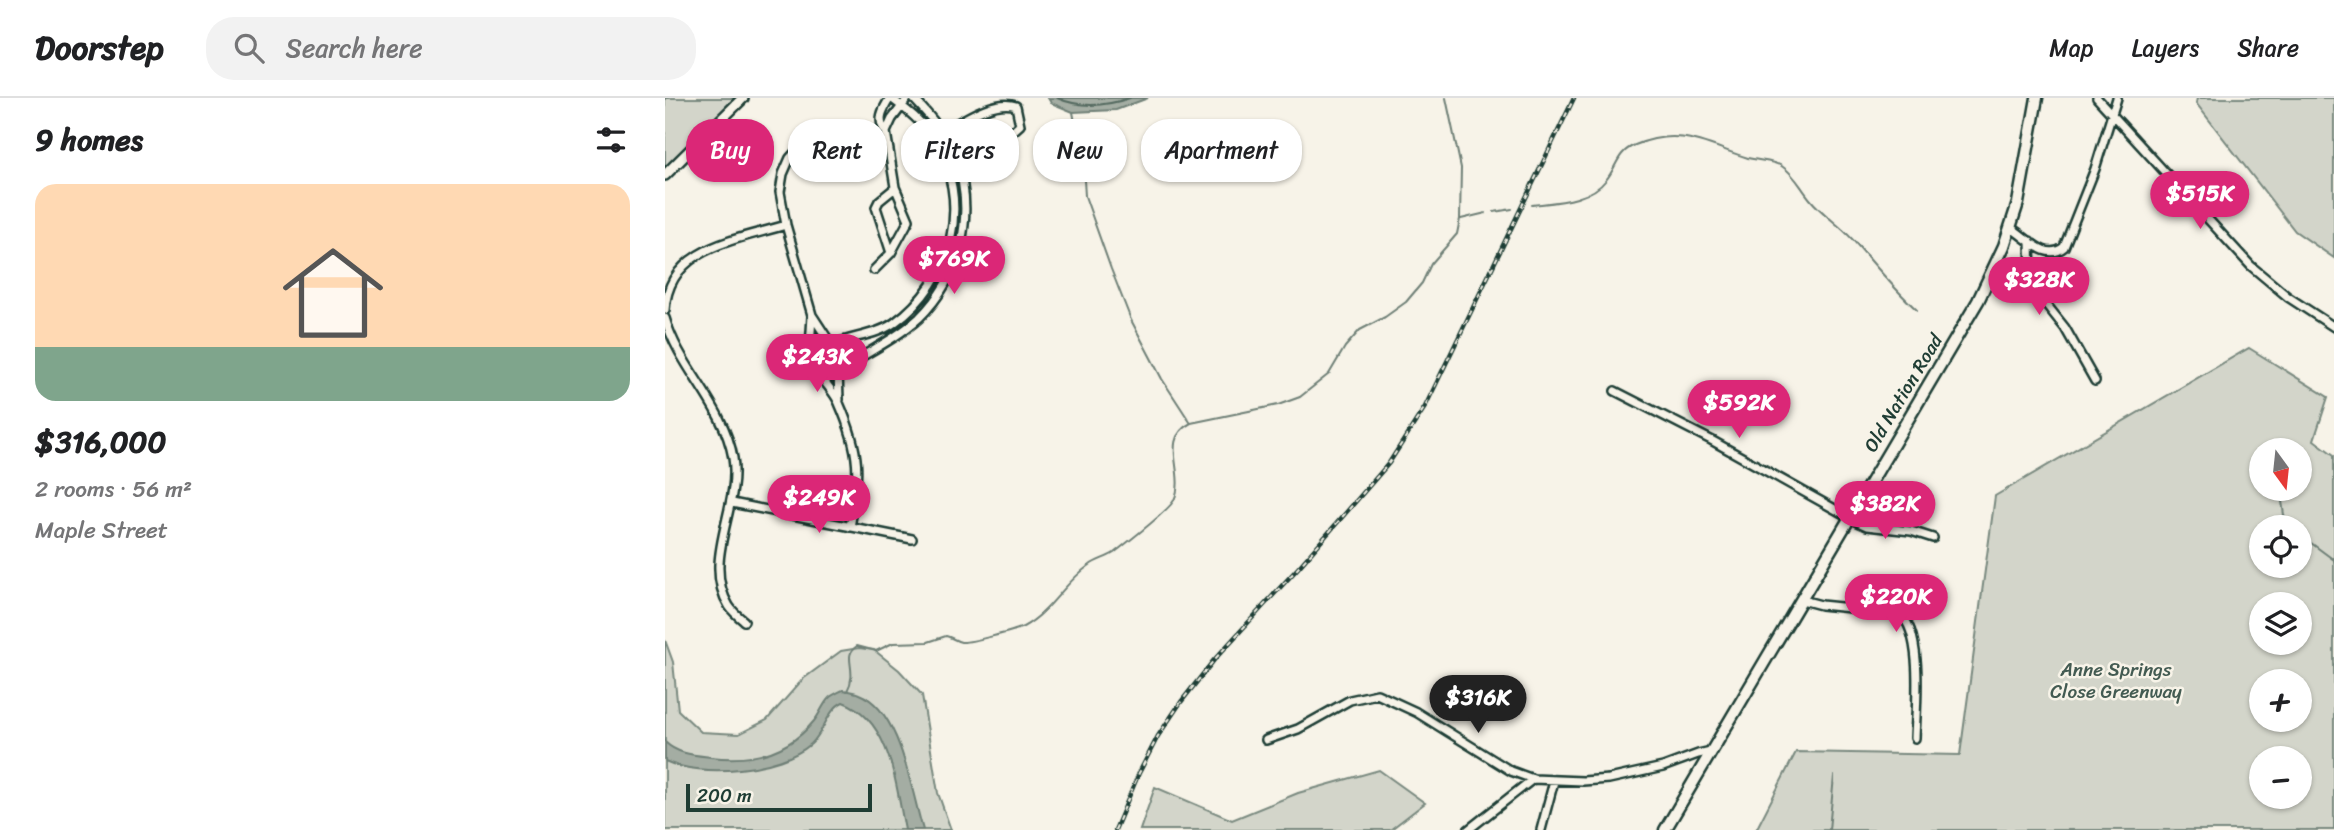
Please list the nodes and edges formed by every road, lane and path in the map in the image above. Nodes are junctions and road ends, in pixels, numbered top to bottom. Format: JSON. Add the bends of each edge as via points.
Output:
{"nodes":[{"id":1,"x":743,"y":98,"type":"edge"},
{"id":2,"x":891,"y":98,"type":"edge"},
{"id":3,"x":910,"y":98,"type":"edge"},
{"id":4,"x":2037,"y":98,"type":"edge"},
{"id":5,"x":2098,"y":98,"type":"edge"},
{"id":6,"x":2117,"y":98,"type":"edge"},
{"id":7,"x":901,"y":106,"type":"junction"},
{"id":8,"x":2112,"y":115,"type":"junction"},
{"id":9,"x":881,"y":119,"type":"edge"},
{"id":10,"x":917,"y":119,"type":"edge"},
{"id":11,"x":930,"y":119,"type":"edge"},
{"id":12,"x":967,"y":119,"type":"edge"},
{"id":13,"x":1019,"y":119,"type":"edge"},
{"id":14,"x":887,"y":129,"type":"edge"},
{"id":15,"x":887,"y":148,"type":"edge"},
{"id":16,"x":788,"y":163,"type":"edge"},
{"id":17,"x":665,"y":175,"type":"edge"},
{"id":18,"x":950,"y":182,"type":"edge"},
{"id":19,"x":960,"y":182,"type":"edge"},
{"id":20,"x":895,"y":188,"type":"junction"},
{"id":21,"x":786,"y":225,"type":"junction"},
{"id":22,"x":2011,"y":228,"type":"junction"},
{"id":23,"x":951,"y":240,"type":"junction"},
{"id":24,"x":2030,"y":241,"type":"junction"},
{"id":25,"x":961,"y":242,"type":"junction"},
{"id":26,"x":891,"y":253,"type":"junction"},
{"id":27,"x":874,"y":270,"type":"dead end"},
{"id":28,"x":665,"y":310,"type":"edge"},
{"id":29,"x":812,"y":315,"type":"junction"},
{"id":30,"x":665,"y":318,"type":"edge"},
{"id":31,"x":2334,"y":327,"type":"edge"},
{"id":32,"x":831,"y":343,"type":"junction"},
{"id":33,"x":810,"y":347,"type":"junction"},
{"id":34,"x":838,"y":369,"type":"junction"},
{"id":35,"x":821,"y":376,"type":"junction"},
{"id":36,"x":2095,"y":381,"type":"dead end"},
{"id":37,"x":1615,"y":390,"type":"dead end"},
{"id":38,"x":839,"y":401,"type":"junction"},
{"id":39,"x":732,"y":503,"type":"junction"},
{"id":40,"x":1850,"y":517,"type":"junction"},
{"id":41,"x":850,"y":527,"type":"junction"},
{"id":42,"x":1933,"y":538,"type":"dead end"},
{"id":43,"x":912,"y":539,"type":"dead end"},
{"id":44,"x":1802,"y":600,"type":"junction"},
{"id":45,"x":744,"y":621,"type":"dead end"},
{"id":46,"x":1915,"y":738,"type":"dead end"},
{"id":47,"x":1266,"y":740,"type":"dead end"},
{"id":48,"x":1711,"y":751,"type":"junction"},
{"id":49,"x":1533,"y":779,"type":"junction"},
{"id":50,"x":1554,"y":781,"type":"junction"},
{"id":51,"x":1468,"y":830,"type":"edge"},
{"id":52,"x":1541,"y":830,"type":"edge"},
{"id":53,"x":1665,"y":830,"type":"edge"}],
"edges":[{"from":1,"to":17,"type":"street"},
{"from":2,"to":7,"type":"street"},
{"from":2,"to":9,"type":"street"},
{"from":3,"to":7,"type":"street"},
{"from":3,"to":11,"type":"street"},
{"from":4,"to":22,"type":"main road","name":"Old Nation Road"},
{"from":5,"to":8,"type":"street"},
{"from":6,"to":8,"type":"street"},
{"from":7,"to":10,"type":"street"},
{"from":7,"to":14,"type":"street"},
{"from":8,"to":24,"type":"street","via":[[2066,245],[2053,254]]},
{"from":8,"to":31,"type":"street","via":[[2251,266]]},
{"from":12,"to":13,"type":"street","via":[[1006,102],[1016,106]]},
{"from":15,"to":20,"type":"street"},
{"from":16,"to":21,"type":"street","via":[[780,192]]},
{"from":18,"to":23,"type":"street","via":[[955,211]]},
{"from":19,"to":25,"type":"street","via":[[966,211]]},
{"from":20,"to":26,"type":"street","via":[[909,220]]},
{"from":20,"to":26,"type":"street","via":[[876,207]]},
{"from":21,"to":28,"type":"street","via":[[698,254],[675,274]]},
{"from":21,"to":29,"type":"street"},
{"from":22,"to":24,"type":"street"},
{"from":22,"to":40,"type":"main road","name":"Old Nation Road","via":[[1978,300]]},
{"from":23,"to":25,"type":"street"},
{"from":23,"to":32,"type":"street","via":[[930,289],[913,307],[874,333]]},
{"from":24,"to":36,"type":"street","via":[[2034,289],[2065,328]]},
{"from":25,"to":34,"type":"street","via":[[945,286],[921,316]]},
{"from":26,"to":27,"type":"street"},
{"from":29,"to":32,"type":"street"},
{"from":29,"to":33,"type":"street"},
{"from":30,"to":39,"type":"street","via":[[671,338],[726,433],[733,458]]},
{"from":32,"to":33,"type":"street","via":[[820,341]]},
{"from":32,"to":34,"type":"street","via":[[841,354]]},
{"from":33,"to":35,"type":"street","via":[[807,363]]},
{"from":34,"to":35,"type":"street"},
{"from":34,"to":38,"type":"street"},
{"from":35,"to":38,"type":"street"},
{"from":37,"to":40,"type":"street"},
{"from":38,"to":41,"type":"street","via":[[858,466]]},
{"from":39,"to":41,"type":"street"},
{"from":39,"to":45,"type":"street","via":[[719,582],[730,607]]},
{"from":40,"to":42,"type":"street","via":[[1867,526]]},
{"from":40,"to":44,"type":"main road","name":"Old Nation Road"},
{"from":41,"to":43,"type":"street"},
{"from":44,"to":46,"type":"street","via":[[1899,613],[1907,618],[1916,674]]},
{"from":44,"to":48,"type":"main road","name":"Old Nation Road"},
{"from":47,"to":49,"type":"street","via":[[1298,729],[1350,700],[1377,694],[1416,712],[1511,771]]},
{"from":48,"to":50,"type":"street","via":[[1618,777]]},
{"from":48,"to":53,"type":"main road","name":"Old Nation Road"},
{"from":49,"to":50,"type":"street"},
{"from":49,"to":51,"type":"street"},
{"from":50,"to":52,"type":"street"}]}
